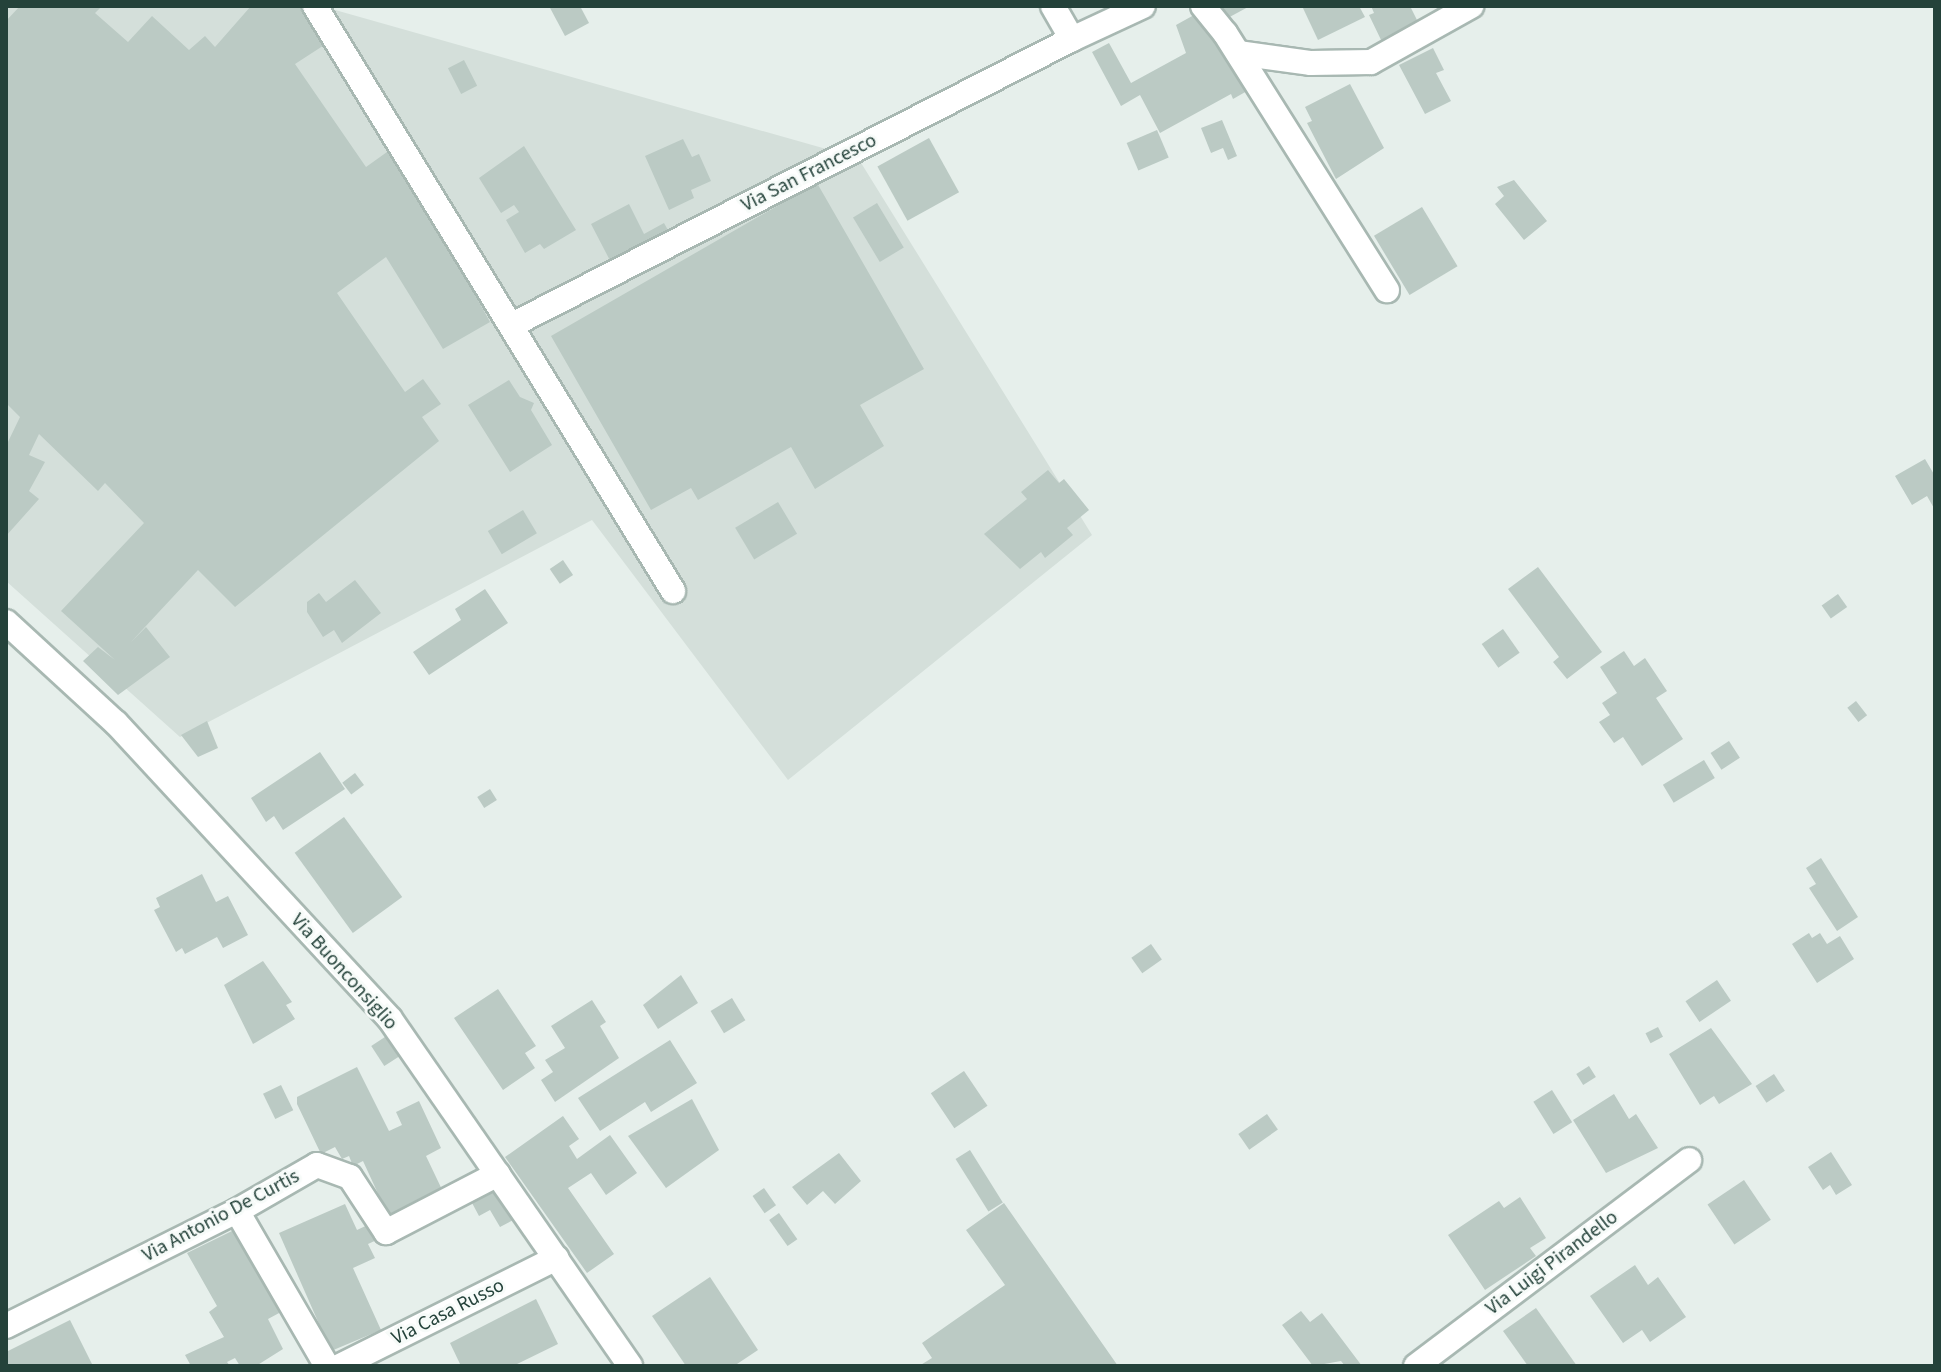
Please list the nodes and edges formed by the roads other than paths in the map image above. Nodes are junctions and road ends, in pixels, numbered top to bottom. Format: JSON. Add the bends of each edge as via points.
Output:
{"nodes":[{"id":1,"x":315,"y":6,"type":"edge"},
{"id":2,"x":1053,"y":6,"type":"edge"},
{"id":3,"x":1143,"y":6,"type":"edge"},
{"id":4,"x":1203,"y":6,"type":"edge"},
{"id":5,"x":1471,"y":6,"type":"edge"},
{"id":6,"x":1072,"y":39,"type":"junction"},
{"id":7,"x":1238,"y":53,"type":"junction"},
{"id":8,"x":1387,"y":290,"type":"dead end"},
{"id":9,"x":512,"y":325,"type":"junction"},
{"id":10,"x":673,"y":591,"type":"dead end"},
{"id":11,"x":6,"y":622,"type":"edge"},
{"id":12,"x":1689,"y":1160,"type":"dead end"},
{"id":13,"x":498,"y":1174,"type":"junction"},
{"id":14,"x":237,"y":1211,"type":"junction"},
{"id":15,"x":557,"y":1258,"type":"junction"},
{"id":16,"x":6,"y":1326,"type":"edge"},
{"id":17,"x":327,"y":1366,"type":"edge"},
{"id":18,"x":340,"y":1366,"type":"edge"},
{"id":19,"x":630,"y":1366,"type":"edge"},
{"id":20,"x":1416,"y":1366,"type":"edge"}],
"edges":[{"from":1,"to":9,"type":"street"},
{"from":2,"to":6,"type":"street"},
{"from":3,"to":6,"type":"street","name":"Via San Francesco"},
{"from":4,"to":7,"type":"street"},
{"from":5,"to":7,"type":"street","via":[[1371,62],[1311,63]]},
{"from":6,"to":9,"type":"street","name":"Via San Francesco"},
{"from":7,"to":8,"type":"street"},
{"from":9,"to":10,"type":"street"},
{"from":11,"to":13,"type":"street","name":"Via Buonconsiglio","via":[[116,723],[390,1019]]},
{"from":12,"to":20,"type":"street","name":"Via Luigi Pirandello"},
{"from":13,"to":14,"type":"street","name":"Via Antonio De Curtis","via":[[386,1232],[350,1177],[329,1166],[317,1165]]},
{"from":13,"to":15,"type":"street","name":"Via Buonconsiglio"},
{"from":14,"to":16,"type":"street","name":"Via Antonio De Curtis"},
{"from":14,"to":17,"type":"street"},
{"from":15,"to":18,"type":"street","name":"Via Casa Russo"},
{"from":15,"to":19,"type":"street","name":"Via Buonconsiglio"}]}
